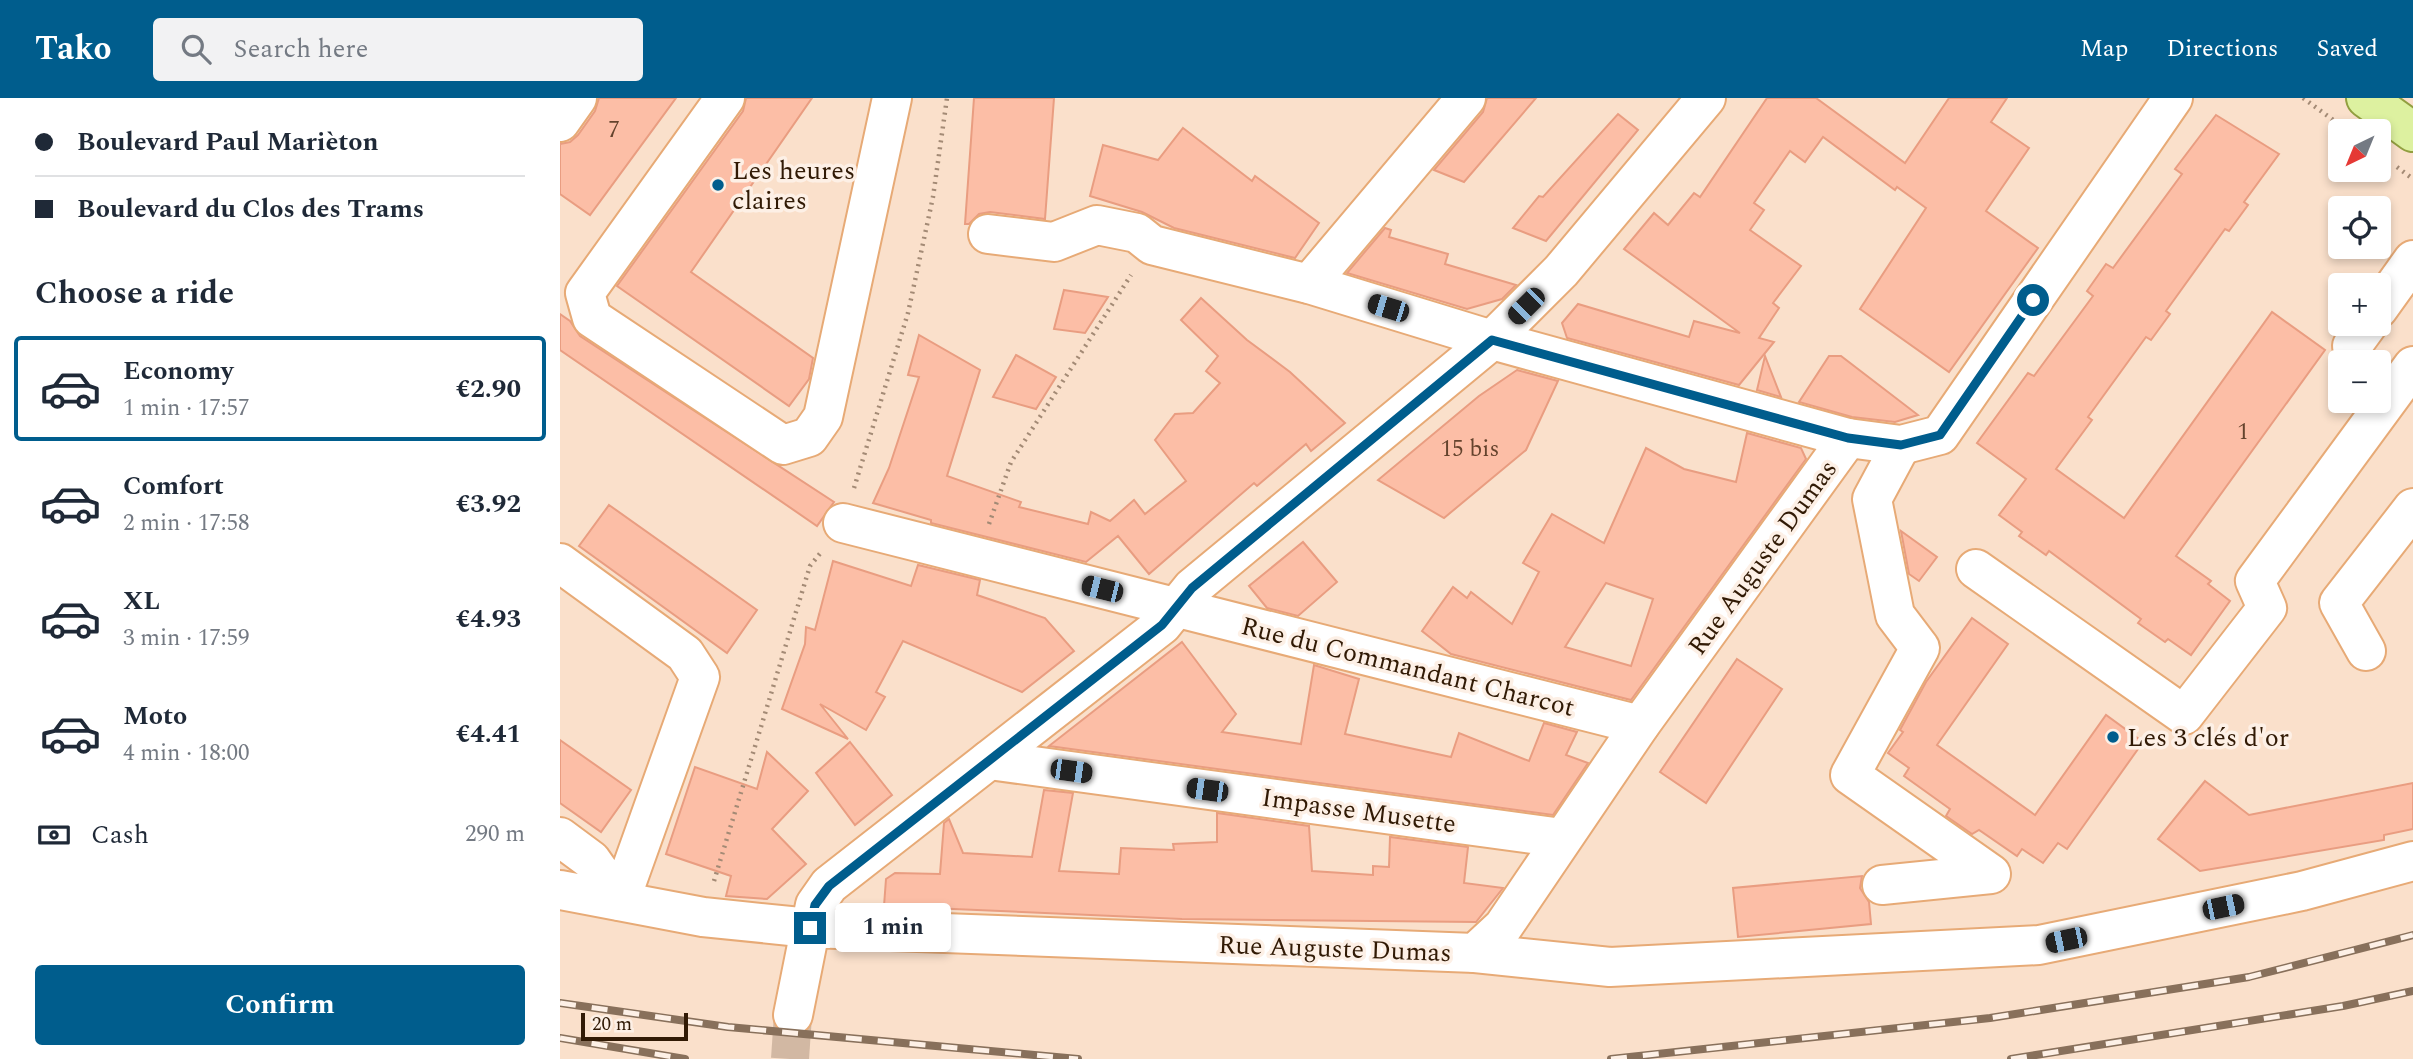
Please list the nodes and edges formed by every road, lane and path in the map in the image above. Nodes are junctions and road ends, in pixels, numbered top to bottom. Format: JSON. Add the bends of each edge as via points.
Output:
{"nodes":[{"id":1,"x":577,"y":98,"type":"edge"},
{"id":2,"x":725,"y":98,"type":"edge"},
{"id":3,"x":892,"y":98,"type":"edge"},
{"id":4,"x":1466,"y":98,"type":"edge"},
{"id":5,"x":1706,"y":98,"type":"edge"},
{"id":6,"x":2173,"y":98,"type":"edge"},
{"id":7,"x":2303,"y":98,"type":"edge"},
{"id":8,"x":2366,"y":98,"type":"edge"},
{"id":9,"x":2331,"y":119,"type":"edge"},
{"id":10,"x":560,"y":122,"type":"edge"},
{"id":11,"x":2413,"y":132,"type":"edge"},
{"id":12,"x":988,"y":234,"type":"dead end"},
{"id":13,"x":1152,"y":246,"type":"junction"},
{"id":14,"x":2413,"y":260,"type":"edge"},
{"id":15,"x":1310,"y":284,"type":"junction"},
{"id":16,"x":2391,"y":291,"type":"edge"},
{"id":17,"x":1492,"y":340,"type":"junction"},
{"id":18,"x":2413,"y":366,"type":"edge"},
{"id":19,"x":1848,"y":438,"type":"junction"},
{"id":20,"x":1901,"y":445,"type":"junction"},
{"id":21,"x":2413,"y":508,"type":"edge"},
{"id":22,"x":843,"y":523,"type":"dead end"},
{"id":23,"x":978,"y":557,"type":"junction"},
{"id":24,"x":560,"y":563,"type":"edge"},
{"id":25,"x":1976,"y":569,"type":"dead end"},
{"id":26,"x":1177,"y":607,"type":"junction"},
{"id":27,"x":2366,"y":651,"type":"dead end"},
{"id":28,"x":1640,"y":725,"type":"junction"},
{"id":29,"x":989,"y":760,"type":"junction"},
{"id":30,"x":560,"y":836,"type":"edge"},
{"id":31,"x":1562,"y":838,"type":"junction"},
{"id":32,"x":2413,"y":862,"type":"edge"},
{"id":33,"x":1882,"y":886,"type":"dead end"},
{"id":34,"x":560,"y":890,"type":"edge"},
{"id":35,"x":620,"y":901,"type":"junction"},
{"id":36,"x":810,"y":928,"type":"junction"},
{"id":37,"x":1475,"y":953,"type":"junction"},
{"id":38,"x":793,"y":1015,"type":"tunnel mouth"}],
"edges":[{"from":1,"to":10,"type":"street"},
{"from":2,"to":3,"type":"street","via":[[585,293],[592,318],[783,445],[809,437],[823,417]]},
{"from":4,"to":15,"type":"street"},
{"from":5,"to":17,"type":"street","via":[[1561,271]]},
{"from":6,"to":20,"type":"street","via":[[1940,435]]},
{"from":7,"to":9,"type":"path"},
{"from":8,"to":11,"type":"main road"},
{"from":12,"to":13,"type":"street","via":[[1054,242],[1097,225],[1137,233]]},
{"from":13,"to":15,"type":"street"},
{"from":13,"to":23,"type":"path","via":[[1011,462]]},
{"from":14,"to":16,"type":"street"},
{"from":15,"to":17,"type":"street"},
{"from":17,"to":19,"type":"street"},
{"from":17,"to":26,"type":"street","via":[[1192,588]]},
{"from":18,"to":25,"type":"street","via":[[2255,582],[2267,608],[2184,715]]},
{"from":19,"to":20,"type":"street"},
{"from":19,"to":28,"type":"street","name":"Rue Auguste Dumas"},
{"from":20,"to":33,"type":"street","via":[[1872,499],[1895,615],[1920,649],[1850,775],[1991,874]]},
{"from":21,"to":27,"type":"street","via":[[2339,603]]},
{"from":22,"to":23,"type":"street","name":"Rue du Commandant Charcot"},
{"from":23,"to":26,"type":"street","name":"Rue du Commandant Charcot"},
{"from":24,"to":35,"type":"street","via":[[685,654],[700,677]]},
{"from":26,"to":28,"type":"street","name":"Rue du Commandant Charcot"},
{"from":26,"to":29,"type":"street","via":[[1162,625]]},
{"from":28,"to":31,"type":"street","name":"Rue Auguste Dumas"},
{"from":29,"to":31,"type":"street","name":"Impasse Musette"},
{"from":29,"to":36,"type":"street","via":[[829,886],[815,905]]},
{"from":30,"to":35,"type":"street","via":[[591,860]]},
{"from":31,"to":37,"type":"street","name":"Rue Auguste Dumas","via":[[1503,927]]},
{"from":32,"to":37,"type":"street","via":[[2302,891],[2039,945],[1610,967]]},
{"from":34,"to":35,"type":"street","name":"Rue Auguste Dumas"},
{"from":35,"to":36,"type":"street","name":"Rue Auguste Dumas","via":[[703,917]]},
{"from":36,"to":37,"type":"street","name":"Rue Auguste Dumas"},
{"from":36,"to":38,"type":"street"}]}
